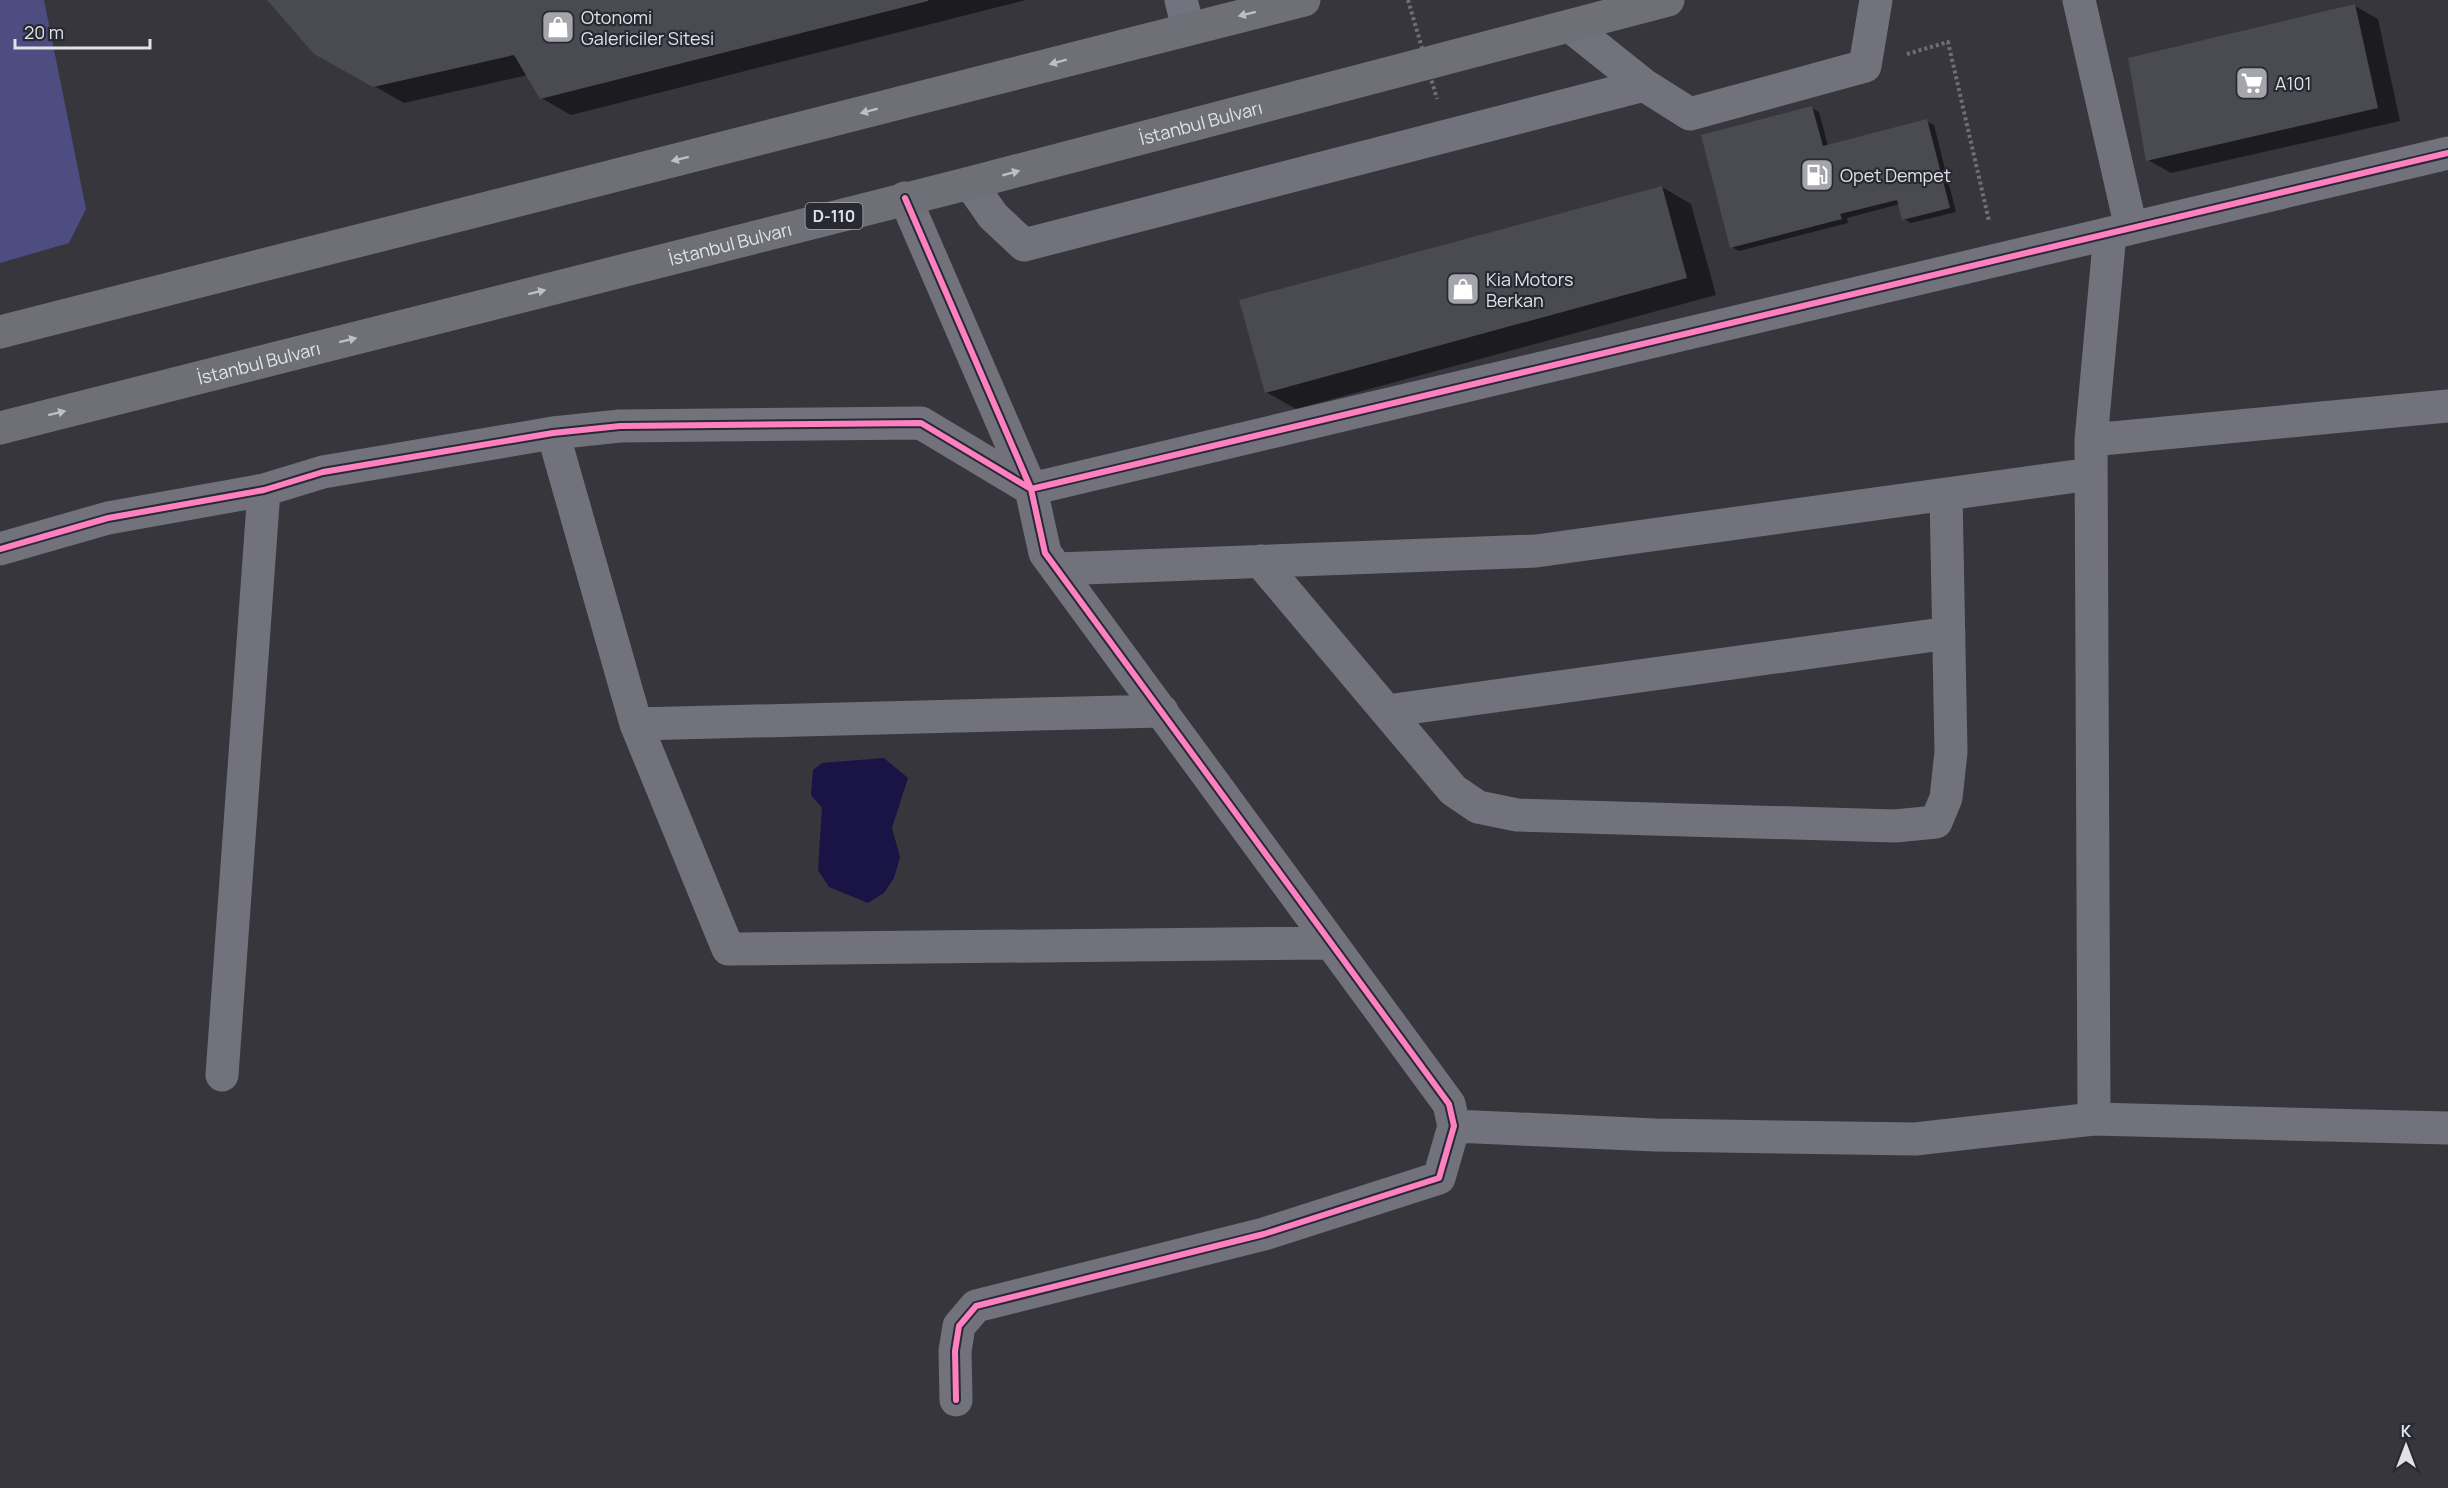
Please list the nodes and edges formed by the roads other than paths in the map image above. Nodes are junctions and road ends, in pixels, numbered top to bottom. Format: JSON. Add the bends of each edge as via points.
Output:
{"nodes":[{"id":1,"x":1304,"y":0,"type":"edge"},
{"id":2,"x":1668,"y":0,"type":"edge"},
{"id":3,"x":1876,"y":0,"type":"edge"},
{"id":4,"x":2079,"y":0,"type":"edge"},
{"id":5,"x":1185,"y":14,"type":"edge"},
{"id":6,"x":1570,"y":26,"type":"junction"},
{"id":7,"x":1644,"y":85,"type":"junction"},
{"id":8,"x":2448,"y":153,"type":"edge"},
{"id":9,"x":970,"y":183,"type":"junction"},
{"id":10,"x":905,"y":198,"type":"junction"},
{"id":11,"x":2120,"y":230,"type":"junction"},
{"id":12,"x":0,"y":332,"type":"edge"},
{"id":13,"x":2448,"y":406,"type":"edge"},
{"id":14,"x":0,"y":428,"type":"edge"},
{"id":15,"x":553,"y":433,"type":"junction"},
{"id":16,"x":2091,"y":440,"type":"junction"},
{"id":17,"x":2091,"y":474,"type":"junction"},
{"id":18,"x":1031,"y":489,"type":"junction"},
{"id":19,"x":264,"y":490,"type":"junction"},
{"id":20,"x":1946,"y":494,"type":"junction"},
{"id":21,"x":0,"y":549,"type":"edge"},
{"id":22,"x":1260,"y":561,"type":"junction"},
{"id":23,"x":1057,"y":569,"type":"junction"},
{"id":24,"x":1949,"y":633,"type":"junction"},
{"id":25,"x":1162,"y":711,"type":"junction"},
{"id":26,"x":1387,"y":711,"type":"junction"},
{"id":27,"x":636,"y":724,"type":"junction"},
{"id":28,"x":1331,"y":943,"type":"junction"},
{"id":29,"x":222,"y":1075,"type":"dead end"},
{"id":30,"x":2094,"y":1119,"type":"junction"},
{"id":31,"x":1454,"y":1126,"type":"junction"},
{"id":32,"x":2448,"y":1128,"type":"edge"},
{"id":33,"x":956,"y":1400,"type":"dead end"}],
"edges":[{"from":1,"to":5,"type":"highway","one_way":true},
{"from":2,"to":6,"type":"highway","name":"İstanbul Bulvarı","number":"D-110"},
{"from":3,"to":7,"type":"street","via":[[1865,66],[1690,114]]},
{"from":4,"to":11,"type":"street"},
{"from":5,"to":12,"type":"highway","one_way":true},
{"from":6,"to":7,"type":"street"},
{"from":9,"to":6,"type":"highway","name":"İstanbul Bulvarı","number":"D-110","one_way":true},
{"from":7,"to":9,"type":"street","via":[[1024,245],[993,216]]},
{"from":8,"to":11,"type":"street"},
{"from":9,"to":10,"type":"highway","name":"İstanbul Bulvarı","number":"D-110"},
{"from":14,"to":10,"type":"highway","name":"İstanbul Bulvarı","number":"D-110","one_way":true},
{"from":10,"to":18,"type":"street"},
{"from":11,"to":16,"type":"street"},
{"from":11,"to":18,"type":"street"},
{"from":13,"to":16,"type":"street"},
{"from":15,"to":18,"type":"street","via":[[620,426],[921,423]]},
{"from":15,"to":19,"type":"street","via":[[323,472]]},
{"from":15,"to":27,"type":"street"},
{"from":16,"to":17,"type":"street"},
{"from":17,"to":20,"type":"street"},
{"from":17,"to":30,"type":"street"},
{"from":18,"to":23,"type":"street","via":[[1045,553]]},
{"from":19,"to":21,"type":"street","via":[[108,518]]},
{"from":19,"to":29,"type":"street"},
{"from":20,"to":22,"type":"street","via":[[1536,551]]},
{"from":20,"to":24,"type":"street"},
{"from":22,"to":23,"type":"street"},
{"from":22,"to":26,"type":"street"},
{"from":23,"to":25,"type":"street"},
{"from":24,"to":26,"type":"street"},
{"from":24,"to":26,"type":"street","via":[[1951,752],[1946,798],[1936,822],[1895,825],[1517,815],[1478,807],[1454,790]]},
{"from":25,"to":27,"type":"street"},
{"from":25,"to":28,"type":"street"},
{"from":27,"to":28,"type":"street","via":[[728,949]]},
{"from":28,"to":31,"type":"street","via":[[1449,1104]]},
{"from":30,"to":31,"type":"street","via":[[1915,1139],[1655,1135]]},
{"from":30,"to":32,"type":"street"},
{"from":31,"to":33,"type":"street","via":[[1439,1178],[1264,1234],[976,1306],[959,1326]]}]}
